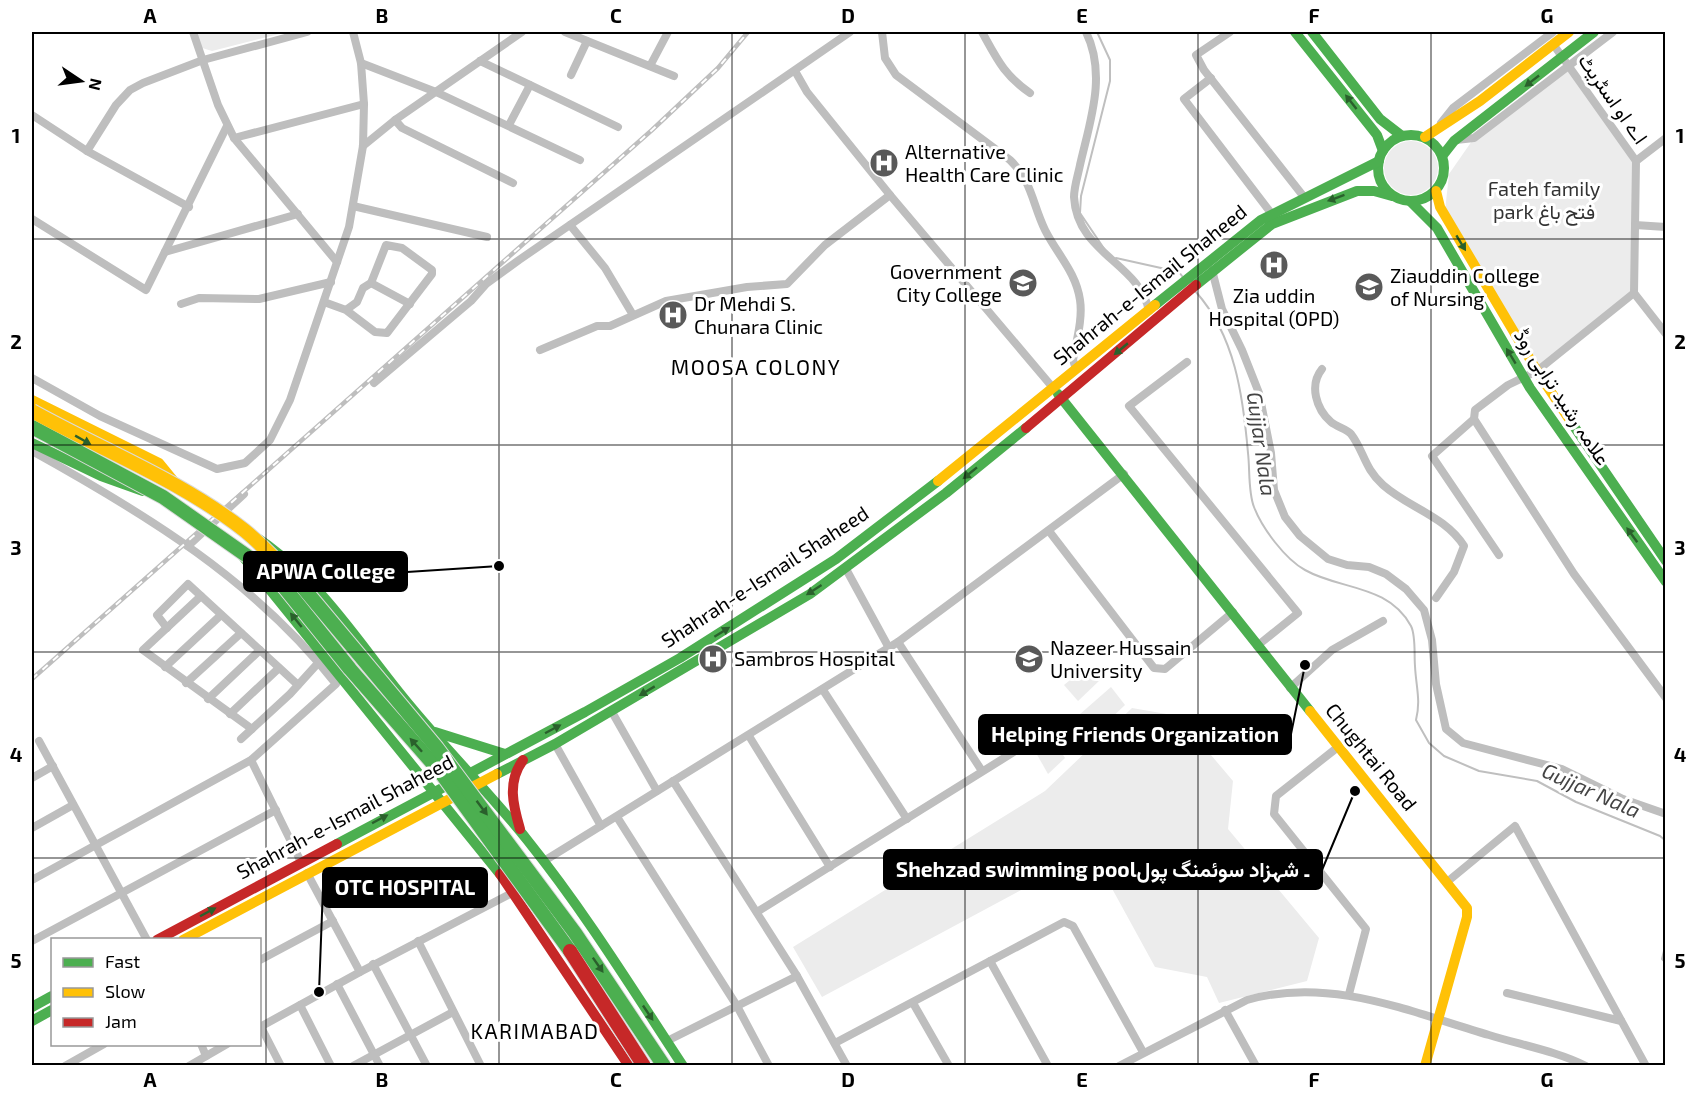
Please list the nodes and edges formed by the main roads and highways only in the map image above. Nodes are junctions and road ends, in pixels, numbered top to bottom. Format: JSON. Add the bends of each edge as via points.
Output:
{"nodes":[{"id":1,"x":1295,"y":32,"type":"edge"},
{"id":2,"x":1312,"y":32,"type":"edge"},
{"id":3,"x":1569,"y":32,"type":"edge"},
{"id":4,"x":1594,"y":32,"type":"edge"},
{"id":5,"x":1553,"y":38,"type":"edge"},
{"id":6,"x":1429,"y":134,"type":"junction"},
{"id":7,"x":1402,"y":136,"type":"junction"},
{"id":8,"x":1443,"y":155,"type":"junction"},
{"id":9,"x":1381,"y":156,"type":"junction"},
{"id":10,"x":1436,"y":191,"type":"junction"},
{"id":11,"x":1392,"y":196,"type":"junction"},
{"id":12,"x":1411,"y":202,"type":"junction"},
{"id":13,"x":1209,"y":268,"type":"junction"},
{"id":14,"x":1158,"y":309,"type":"junction"},
{"id":15,"x":1058,"y":394,"type":"junction"},
{"id":16,"x":32,"y":400,"type":"edge"},
{"id":17,"x":32,"y":411,"type":"edge"},
{"id":18,"x":32,"y":427,"type":"edge"},
{"id":19,"x":32,"y":443,"type":"edge"},
{"id":20,"x":177,"y":485,"type":"junction"},
{"id":21,"x":163,"y":497,"type":"junction"},
{"id":22,"x":244,"y":530,"type":"junction"},
{"id":23,"x":238,"y":549,"type":"junction"},
{"id":24,"x":1665,"y":561,"type":"edge"},
{"id":25,"x":1665,"y":582,"type":"edge"},
{"id":26,"x":435,"y":732,"type":"junction"},
{"id":27,"x":505,"y":754,"type":"junction"},
{"id":28,"x":523,"y":760,"type":"junction"},
{"id":29,"x":470,"y":771,"type":"junction"},
{"id":30,"x":480,"y":783,"type":"junction"},
{"id":31,"x":432,"y":791,"type":"junction"},
{"id":32,"x":442,"y":803,"type":"junction"},
{"id":33,"x":521,"y":834,"type":"junction"},
{"id":34,"x":304,"y":868,"type":"junction"},
{"id":35,"x":159,"y":938,"type":"edge"},
{"id":36,"x":185,"y":938,"type":"edge"},
{"id":37,"x":51,"y":997,"type":"edge"},
{"id":38,"x":32,"y":1007,"type":"edge"},
{"id":39,"x":51,"y":1011,"type":"edge"},
{"id":40,"x":32,"y":1021,"type":"edge"},
{"id":41,"x":629,"y":1065,"type":"edge"},
{"id":42,"x":645,"y":1065,"type":"edge"},
{"id":43,"x":664,"y":1065,"type":"edge"},
{"id":44,"x":683,"y":1065,"type":"edge"},
{"id":45,"x":1425,"y":1065,"type":"edge"}],
"edges":[{"from":9,"to":1,"type":"main road","one_way":true,"via":[[1377,135]]},
{"from":2,"to":7,"type":"main road","via":[[1380,119]]},
{"from":3,"to":5,"type":"main road"},
{"from":4,"to":8,"type":"main road","via":[[1566,62],[1454,141]]},
{"from":5,"to":6,"type":"main road","via":[[1480,101]]},
{"from":6,"to":7,"type":"main road"},
{"from":6,"to":8,"type":"main road"},
{"from":7,"to":9,"type":"main road","via":[[1390,143]]},
{"from":8,"to":10,"type":"main road","via":[[1445,174]]},
{"from":9,"to":11,"type":"main road","via":[[1381,182]]},
{"from":9,"to":13,"type":"main road","name":"Shahrah-e-Ismail Shaheed","via":[[1359,176],[1271,213]]},
{"from":10,"to":12,"type":"main road"},
{"from":10,"to":24,"type":"main road","name":"علامہ رشید ترابی روڈ","one_way":true,"via":[[1440,207],[1538,370]]},
{"from":11,"to":12,"type":"main road"},
{"from":11,"to":13,"type":"main road","name":"Shahrah-e-Ismail Shaheed","one_way":true,"via":[[1357,191],[1334,198],[1272,225]]},
{"from":25,"to":12,"type":"main road","name":"علامہ رشید ترابی روڈ","one_way":true,"via":[[1524,378],[1437,228]]},
{"from":13,"to":14,"type":"main road","name":"Shahrah-e-Ismail Shaheed"},
{"from":14,"to":15,"type":"main road","name":"Shahrah-e-Ismail Shaheed","one_way":true},
{"from":14,"to":15,"type":"main road","name":"Shahrah-e-Ismail Shaheed","via":[[1076,369]]},
{"from":27,"to":15,"type":"main road","name":"Shahrah-e-Ismail Shaheed","one_way":true,"via":[[680,658],[836,559]]},
{"from":15,"to":28,"type":"main road","name":"Shahrah-e-Ismail Shaheed","one_way":true,"via":[[846,569],[810,594],[612,712]]},
{"from":15,"to":45,"type":"main road","name":"Chughtai Road","via":[[1467,908]]},
{"from":16,"to":20,"type":"main road","via":[[159,463]]},
{"from":17,"to":20,"type":"main road","one_way":true,"bridge":true},
{"from":18,"to":21,"type":"main road","bridge":true},
{"from":19,"to":21,"type":"main road","bridge":true,"via":[[101,476]]},
{"from":20,"to":22,"type":"main road","bridge":true},
{"from":21,"to":23,"type":"main road","bridge":true},
{"from":22,"to":26,"type":"main road","bridge":true,"via":[[294,562]]},
{"from":22,"to":43,"type":"main road","one_way":true,"bridge":true,"via":[[304,588],[437,748],[582,943]]},
{"from":31,"to":23,"type":"main road","one_way":true,"bridge":true},
{"from":42,"to":23,"type":"main road","one_way":true,"bridge":true,"via":[[570,951],[441,773],[284,587]]},
{"from":26,"to":27,"type":"main road"},
{"from":26,"to":29,"type":"main road"},
{"from":27,"to":29,"type":"main road","name":"Shahrah-e-Ismail Shaheed"},
{"from":28,"to":30,"type":"main road","name":"Shahrah-e-Ismail Shaheed"},
{"from":28,"to":33,"type":"main road","via":[[514,772],[512,791]]},
{"from":29,"to":30,"type":"main road"},
{"from":29,"to":31,"type":"main road","name":"Shahrah-e-Ismail Shaheed"},
{"from":30,"to":32,"type":"main road","name":"Shahrah-e-Ismail Shaheed"},
{"from":30,"to":33,"type":"main road"},
{"from":31,"to":32,"type":"main road"},
{"from":34,"to":31,"type":"main road","name":"Shahrah-e-Ismail Shaheed","one_way":true},
{"from":32,"to":34,"type":"main road","name":"Shahrah-e-Ismail Shaheed"},
{"from":32,"to":41,"type":"main road","via":[[514,892]]},
{"from":33,"to":44,"type":"main road","one_way":true,"via":[[544,861]]},
{"from":35,"to":34,"type":"main road","name":"Shahrah-e-Ismail Shaheed","one_way":true},
{"from":34,"to":36,"type":"main road","name":"Shahrah-e-Ismail Shaheed"},
{"from":37,"to":38,"type":"main road"},
{"from":39,"to":40,"type":"main road"}]}
